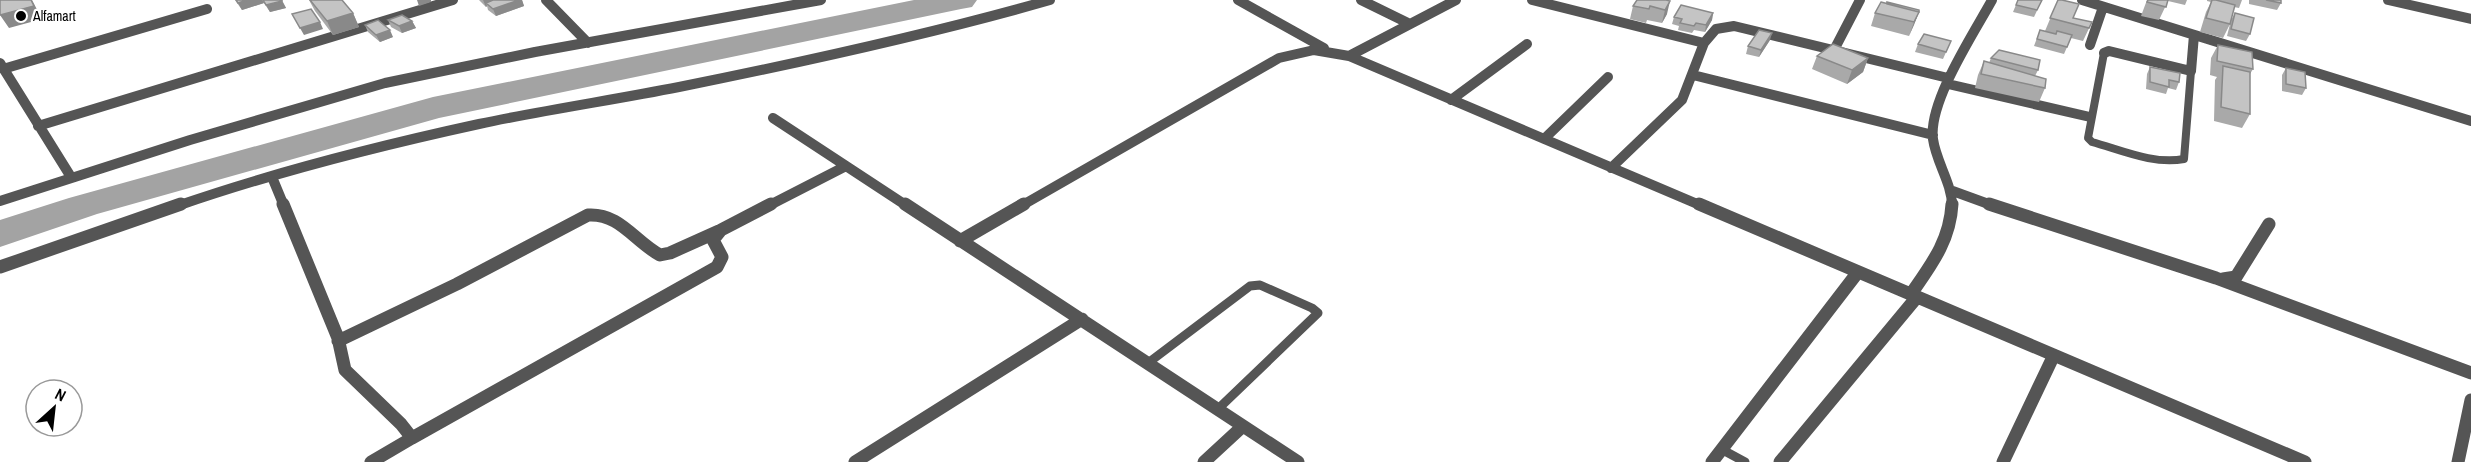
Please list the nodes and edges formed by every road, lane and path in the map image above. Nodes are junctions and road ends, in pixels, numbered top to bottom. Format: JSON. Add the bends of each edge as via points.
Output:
{"nodes":[{"id":1,"x":453,"y":0,"type":"edge"},
{"id":2,"x":546,"y":0,"type":"edge"},
{"id":3,"x":820,"y":0,"type":"edge"},
{"id":4,"x":1050,"y":0,"type":"edge"},
{"id":5,"x":1238,"y":0,"type":"edge"},
{"id":6,"x":1360,"y":0,"type":"edge"},
{"id":7,"x":1456,"y":0,"type":"edge"},
{"id":8,"x":1532,"y":0,"type":"edge"},
{"id":9,"x":1860,"y":0,"type":"edge"},
{"id":10,"x":1992,"y":0,"type":"edge"},
{"id":11,"x":2082,"y":0,"type":"edge"},
{"id":12,"x":2388,"y":0,"type":"edge"},
{"id":13,"x":2103,"y":7,"type":"junction"},
{"id":14,"x":207,"y":9,"type":"dead end"},
{"id":15,"x":2471,"y":19,"type":"edge"},
{"id":16,"x":1410,"y":24,"type":"junction"},
{"id":17,"x":2194,"y":35,"type":"junction"},
{"id":18,"x":588,"y":43,"type":"junction"},
{"id":19,"x":1704,"y":43,"type":"junction"},
{"id":20,"x":1527,"y":44,"type":"dead end"},
{"id":21,"x":2090,"y":45,"type":"dead end"},
{"id":22,"x":1325,"y":48,"type":"junction"},
{"id":23,"x":1834,"y":50,"type":"junction"},
{"id":24,"x":2104,"y":53,"type":"joint"},
{"id":25,"x":1349,"y":56,"type":"junction"},
{"id":26,"x":1,"y":65,"type":"edge"},
{"id":27,"x":2190,"y":71,"type":"junction"},
{"id":28,"x":1693,"y":75,"type":"junction"},
{"id":29,"x":1608,"y":77,"type":"dead end"},
{"id":30,"x":1948,"y":81,"type":"junction"},
{"id":31,"x":1451,"y":100,"type":"junction"},
{"id":32,"x":2090,"y":117,"type":"junction"},
{"id":33,"x":772,"y":118,"type":"dead end"},
{"id":34,"x":2471,"y":121,"type":"edge"},
{"id":35,"x":38,"y":126,"type":"junction"},
{"id":36,"x":1933,"y":135,"type":"junction"},
{"id":37,"x":1544,"y":139,"type":"junction"},
{"id":38,"x":846,"y":166,"type":"junction"},
{"id":39,"x":1611,"y":168,"type":"junction"},
{"id":40,"x":71,"y":177,"type":"junction"},
{"id":41,"x":272,"y":177,"type":"junction"},
{"id":42,"x":1950,"y":190,"type":"junction"},
{"id":43,"x":0,"y":201,"type":"edge"},
{"id":44,"x":2269,"y":224,"type":"dead end"},
{"id":45,"x":721,"y":230,"type":"junction"},
{"id":46,"x":960,"y":241,"type":"junction"},
{"id":47,"x":0,"y":267,"type":"edge"},
{"id":48,"x":1858,"y":272,"type":"junction"},
{"id":49,"x":2216,"y":278,"type":"junction"},
{"id":50,"x":1914,"y":295,"type":"junction"},
{"id":51,"x":1082,"y":319,"type":"junction"},
{"id":52,"x":338,"y":341,"type":"junction"},
{"id":53,"x":2054,"y":355,"type":"junction"},
{"id":54,"x":1148,"y":363,"type":"junction"},
{"id":55,"x":2471,"y":373,"type":"edge"},
{"id":56,"x":2471,"y":400,"type":"edge"},
{"id":57,"x":1218,"y":409,"type":"junction"},
{"id":58,"x":1243,"y":426,"type":"junction"},
{"id":59,"x":412,"y":438,"type":"junction"},
{"id":60,"x":1721,"y":449,"type":"junction"},
{"id":61,"x":371,"y":462,"type":"edge"},
{"id":62,"x":855,"y":462,"type":"edge"},
{"id":63,"x":1204,"y":462,"type":"edge"},
{"id":64,"x":1298,"y":462,"type":"edge"},
{"id":65,"x":1712,"y":462,"type":"edge"},
{"id":66,"x":1745,"y":462,"type":"edge"},
{"id":67,"x":1780,"y":462,"type":"edge"},
{"id":68,"x":2003,"y":462,"type":"edge"},
{"id":69,"x":2305,"y":462,"type":"edge"},
{"id":70,"x":2457,"y":462,"type":"edge"}],
"edges":[{"from":1,"to":35,"type":"street"},
{"from":2,"to":18,"type":"street"},
{"from":3,"to":18,"type":"street"},
{"from":4,"to":41,"type":"street","via":[[834,54],[479,124]]},
{"from":5,"to":22,"type":"street"},
{"from":6,"to":16,"type":"street"},
{"from":7,"to":16,"type":"street"},
{"from":8,"to":19,"type":"street"},
{"from":9,"to":23,"type":"street"},
{"from":10,"to":30,"type":"street"},
{"from":11,"to":13,"type":"street"},
{"from":12,"to":15,"type":"street"},
{"from":13,"to":17,"type":"street"},
{"from":13,"to":21,"type":"street"},
{"from":14,"to":26,"type":"street"},
{"from":16,"to":25,"type":"street"},
{"from":17,"to":27,"type":"street"},
{"from":17,"to":34,"type":"street"},
{"from":18,"to":40,"type":"street","via":[[385,83]]},
{"from":19,"to":23,"type":"street","via":[[1714,30],[1725,26]]},
{"from":19,"to":28,"type":"street"},
{"from":20,"to":31,"type":"street"},
{"from":22,"to":25,"type":"street"},
{"from":22,"to":46,"type":"street","via":[[1279,58]]},
{"from":23,"to":30,"type":"street"},
{"from":24,"to":27,"type":"street"},
{"from":24,"to":32,"type":"lane"},
{"from":25,"to":31,"type":"street"},
{"from":26,"to":35,"type":"street"},
{"from":27,"to":32,"type":"lane","via":[[2184,159],[2165,160],[2092,142],[2088,138]]},
{"from":28,"to":36,"type":"street"},
{"from":28,"to":39,"type":"street","via":[[1682,100]]},
{"from":29,"to":37,"type":"street"},
{"from":30,"to":32,"type":"street"},
{"from":30,"to":36,"type":"street"},
{"from":31,"to":37,"type":"street"},
{"from":33,"to":38,"type":"street"},
{"from":35,"to":40,"type":"street"},
{"from":36,"to":42,"type":"street"},
{"from":37,"to":39,"type":"street"},
{"from":38,"to":45,"type":"street"},
{"from":38,"to":46,"type":"street"},
{"from":39,"to":48,"type":"street"},
{"from":40,"to":43,"type":"street"},
{"from":41,"to":47,"type":"street"},
{"from":41,"to":52,"type":"street"},
{"from":42,"to":49,"type":"street"},
{"from":42,"to":50,"type":"street","via":[[1952,209],[1941,251]]},
{"from":44,"to":49,"type":"street","via":[[2236,277]]},
{"from":45,"to":52,"type":"street","via":[[660,255],[612,216],[588,215]]},
{"from":45,"to":59,"type":"street","via":[[713,240],[722,257],[717,267],[704,276]]},
{"from":46,"to":51,"type":"street"},
{"from":48,"to":50,"type":"street"},
{"from":48,"to":60,"type":"street"},
{"from":49,"to":55,"type":"street"},
{"from":50,"to":53,"type":"street"},
{"from":50,"to":67,"type":"street"},
{"from":51,"to":54,"type":"street"},
{"from":51,"to":62,"type":"street"},
{"from":52,"to":59,"type":"street","via":[[345,370]]},
{"from":53,"to":68,"type":"street"},
{"from":53,"to":69,"type":"street"},
{"from":54,"to":57,"type":"street"},
{"from":54,"to":57,"type":"lane","via":[[1250,286],[1260,285],[1318,313]]},
{"from":56,"to":70,"type":"street"},
{"from":57,"to":58,"type":"street"},
{"from":58,"to":63,"type":"street"},
{"from":58,"to":64,"type":"street"},
{"from":59,"to":61,"type":"street"},
{"from":60,"to":65,"type":"street"},
{"from":60,"to":66,"type":"lane"}]}
